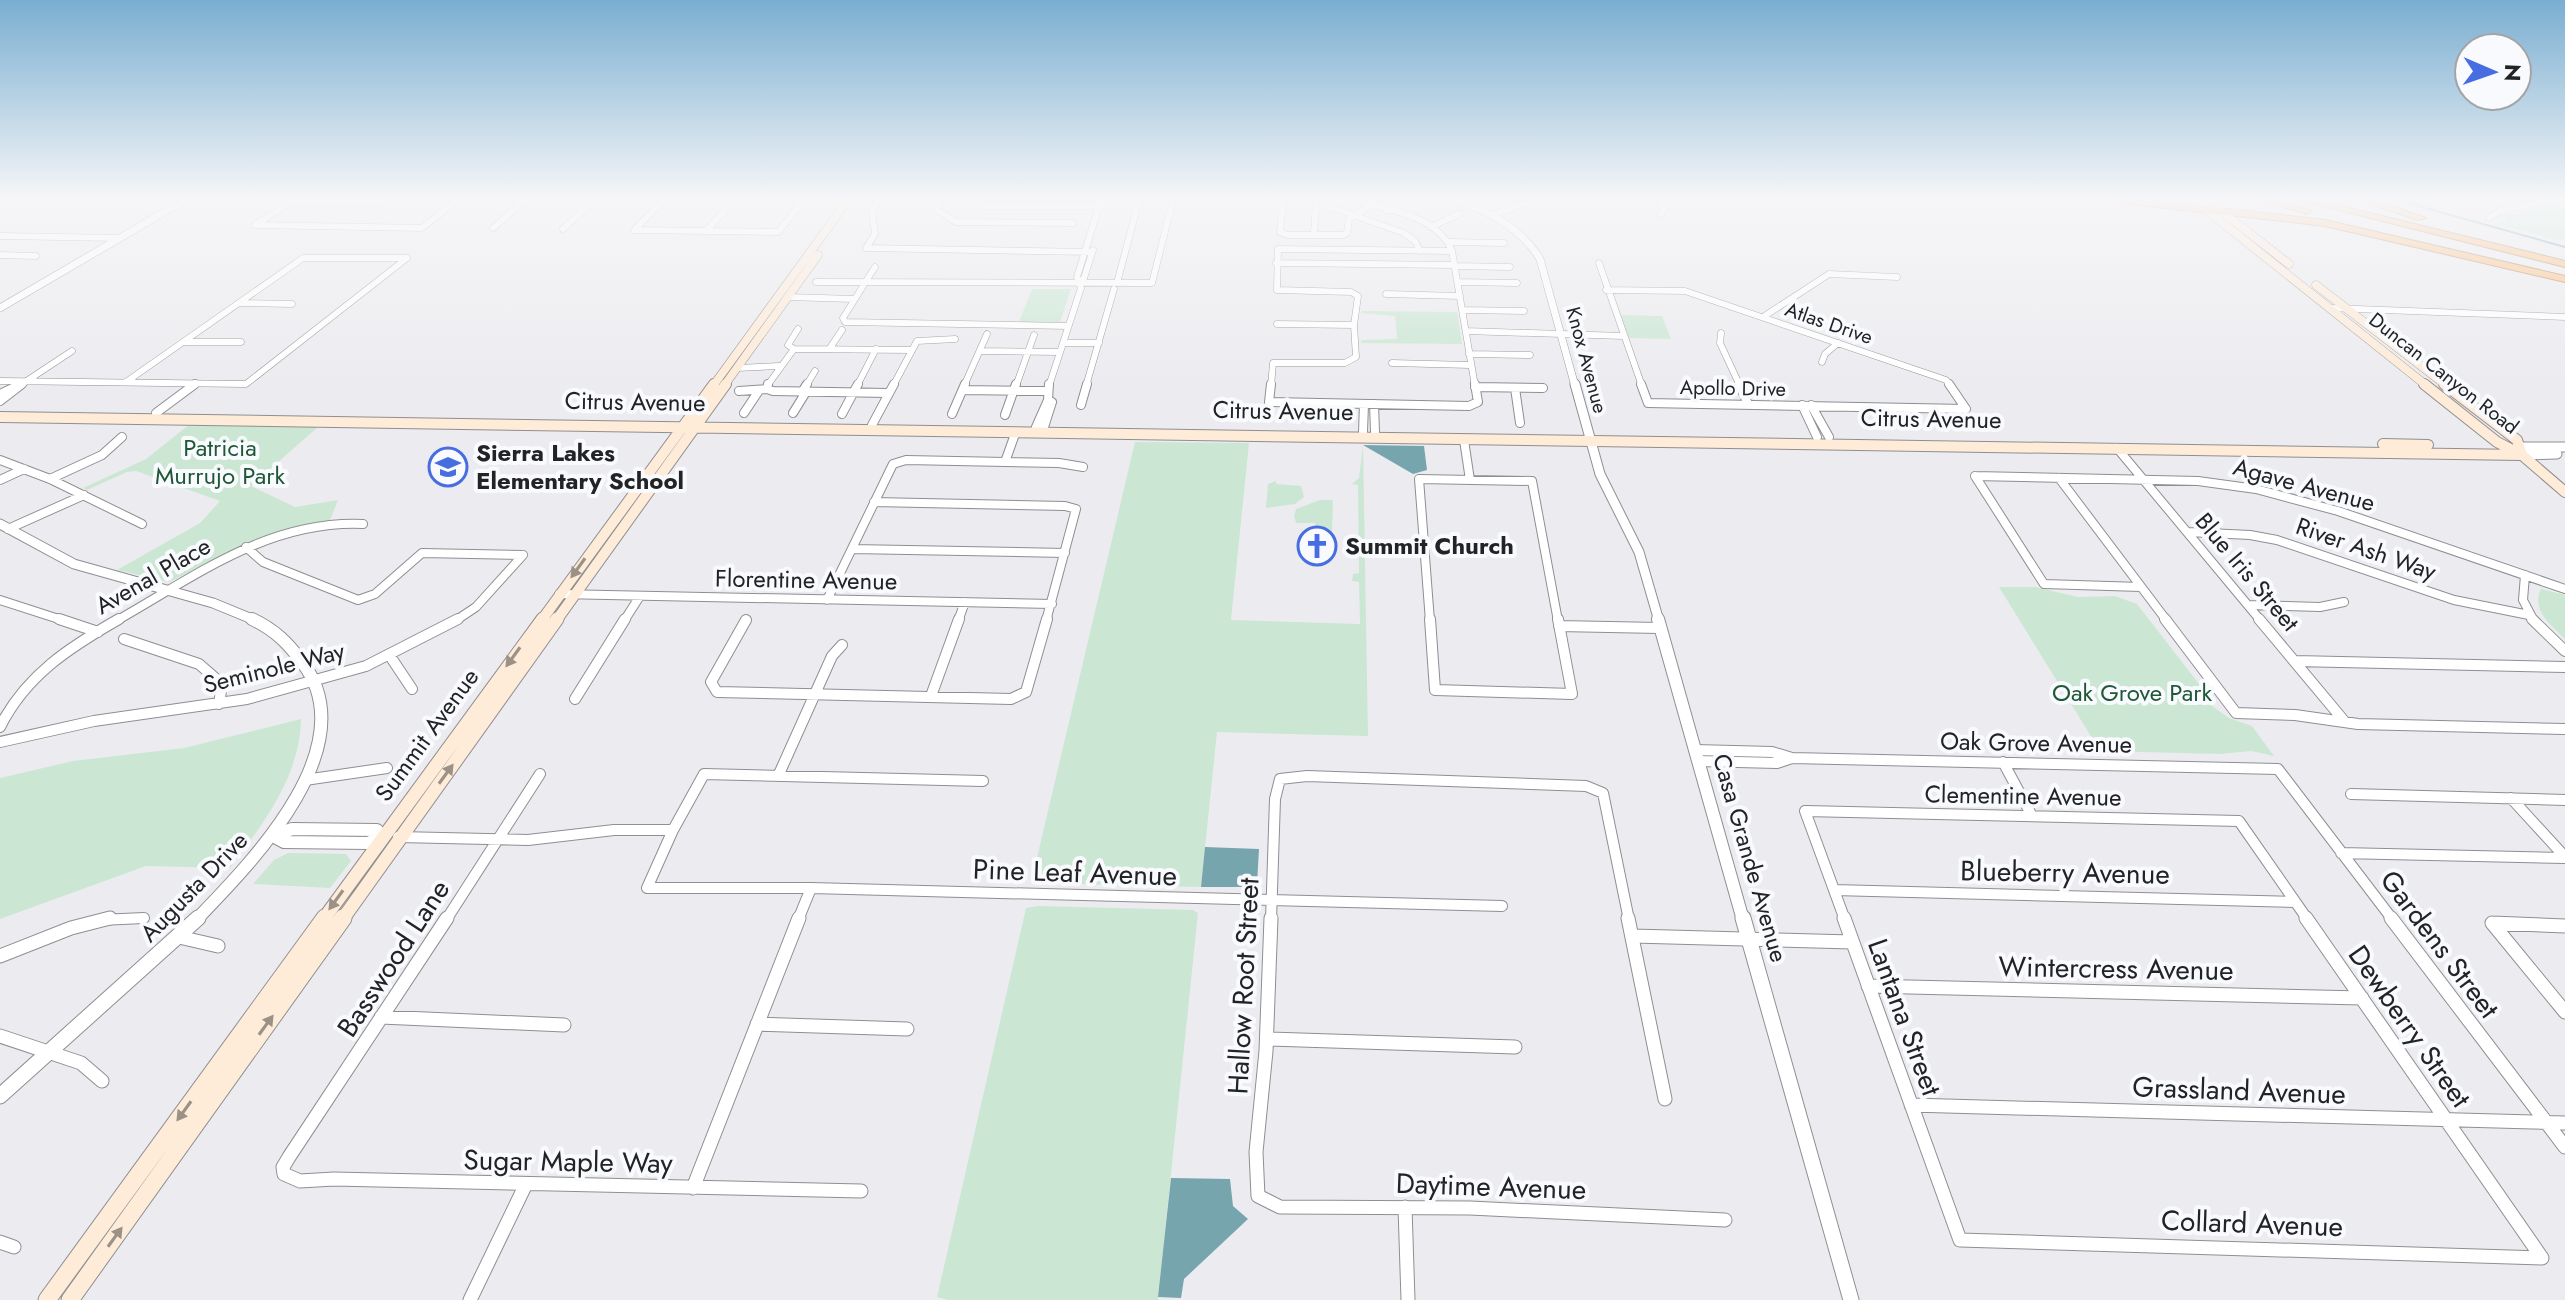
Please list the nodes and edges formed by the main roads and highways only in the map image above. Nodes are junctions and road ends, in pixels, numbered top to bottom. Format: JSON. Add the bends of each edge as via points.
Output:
{"nodes":[{"id":1,"x":805,"y":261,"type":"edge"},
{"id":2,"x":813,"y":261,"type":"edge"},
{"id":3,"x":2274,"y":261,"type":"edge"},
{"id":4,"x":2285,"y":261,"type":"edge"},
{"id":5,"x":2489,"y":261,"type":"edge"},
{"id":6,"x":2499,"y":261,"type":"edge"},
{"id":7,"x":2565,"y":278,"type":"edge"},
{"id":8,"x":0,"y":410,"type":"edge"},
{"id":9,"x":0,"y":417,"type":"edge"},
{"id":10,"x":688,"y":426,"type":"junction"},
{"id":11,"x":1590,"y":439,"type":"junction"},
{"id":12,"x":2507,"y":447,"type":"junction"},
{"id":13,"x":2520,"y":451,"type":"junction"},
{"id":14,"x":2565,"y":492,"type":"edge"},
{"id":15,"x":47,"y":1300,"type":"edge"},
{"id":16,"x":70,"y":1300,"type":"edge"}],
"edges":[{"from":1,"to":10,"type":"main road","name":"Summit Avenue"},
{"from":2,"to":10,"type":"main road","name":"Summit Avenue"},
{"from":3,"to":12,"type":"main road","name":"Duncan Canyon Road"},
{"from":4,"to":13,"type":"main road","name":"Duncan Canyon Road","via":[[2517,440]]},
{"from":5,"to":7,"type":"highway"},
{"from":6,"to":7,"type":"highway"},
{"from":8,"to":10,"type":"main road","name":"Citrus Avenue"},
{"from":9,"to":10,"type":"main road","name":"Citrus Avenue"},
{"from":10,"to":11,"type":"main road","name":"Citrus Avenue"},
{"from":10,"to":11,"type":"main road","name":"Citrus Avenue","via":[[1040,427]]},
{"from":10,"to":15,"type":"main road","name":"Summit Avenue","one_way":true,"via":[[559,594]]},
{"from":16,"to":10,"type":"main road","name":"Summit Avenue","one_way":true,"via":[[574,595]]},
{"from":11,"to":12,"type":"main road","name":"Citrus Avenue","via":[[1829,437]]},
{"from":11,"to":13,"type":"main road","name":"Citrus Avenue"},
{"from":12,"to":13,"type":"main road","name":"Citrus Avenue"},
{"from":13,"to":14,"type":"main road","name":"Duncan Canyon Road"}]}
